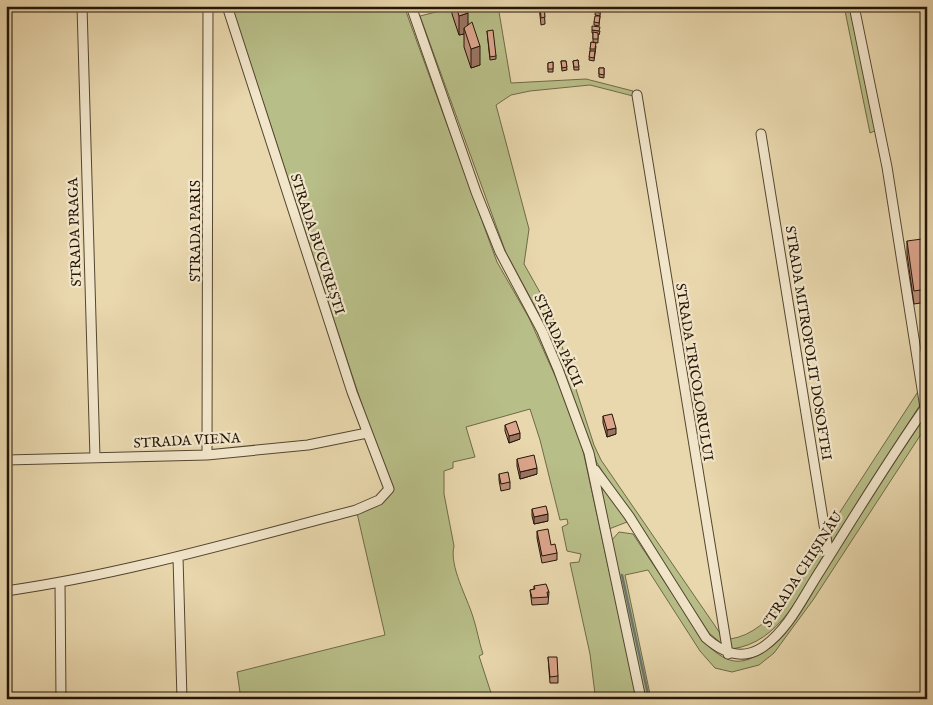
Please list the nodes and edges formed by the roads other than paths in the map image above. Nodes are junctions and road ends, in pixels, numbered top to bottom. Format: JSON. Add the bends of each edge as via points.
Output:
{"nodes":[{"id":1,"x":82,"y":6,"type":"edge"},
{"id":2,"x":208,"y":6,"type":"edge"},
{"id":3,"x":228,"y":6,"type":"edge"},
{"id":4,"x":411,"y":6,"type":"edge"},
{"id":5,"x":854,"y":6,"type":"edge"},
{"id":6,"x":637,"y":95,"type":"dead end"},
{"id":7,"x":761,"y":134,"type":"dead end"},
{"id":8,"x":926,"y":406,"type":"edge"},
{"id":9,"x":367,"y":433,"type":"junction"},
{"id":10,"x":207,"y":455,"type":"junction"},
{"id":11,"x":94,"y":458,"type":"junction"},
{"id":12,"x":6,"y":460,"type":"edge"},
{"id":13,"x":593,"y":467,"type":"junction"},
{"id":14,"x":829,"y":556,"type":"junction"},
{"id":15,"x":178,"y":557,"type":"junction"},
{"id":16,"x":60,"y":583,"type":"junction"},
{"id":17,"x":6,"y":590,"type":"edge"},
{"id":18,"x":728,"y":654,"type":"junction"},
{"id":19,"x":61,"y":699,"type":"edge"},
{"id":20,"x":182,"y":699,"type":"edge"},
{"id":21,"x":641,"y":699,"type":"edge"}],
"edges":[{"from":1,"to":11,"type":"street","name":"STRADA PRAGA"},
{"from":2,"to":10,"type":"street","name":"STRADA PARIS"},
{"from":3,"to":9,"type":"street","name":"STRADA BUCUREȘTI"},
{"from":4,"to":13,"type":"street","name":"STRADA PĂCII","via":[[476,192],[500,252],[542,331]]},
{"from":5,"to":8,"type":"street","via":[[887,167]]},
{"from":6,"to":18,"type":"street","name":"STRADA TRICOLORULUI"},
{"from":7,"to":14,"type":"street","name":"STRADA MITROPOLIT DOSOFTEI"},
{"from":8,"to":14,"type":"street","name":"STRADA CHIȘINĂU"},
{"from":9,"to":10,"type":"street","name":"STRADA VIENA","via":[[308,445]]},
{"from":9,"to":15,"type":"street","name":"STRADA BUCUREȘTI","via":[[389,489],[379,500],[356,510]]},
{"from":10,"to":11,"type":"street","name":"STRADA VIENA"},
{"from":11,"to":12,"type":"street","name":"STRADA VIENA"},
{"from":13,"to":18,"type":"street","via":[[629,516],[706,638]]},
{"from":13,"to":21,"type":"street","name":"STRADA PĂCII"},
{"from":14,"to":18,"type":"street","name":"STRADA CHIȘINĂU","via":[[775,637],[751,653]]},
{"from":15,"to":16,"type":"street"},
{"from":15,"to":20,"type":"street"},
{"from":16,"to":17,"type":"street"},
{"from":16,"to":19,"type":"street"}]}
